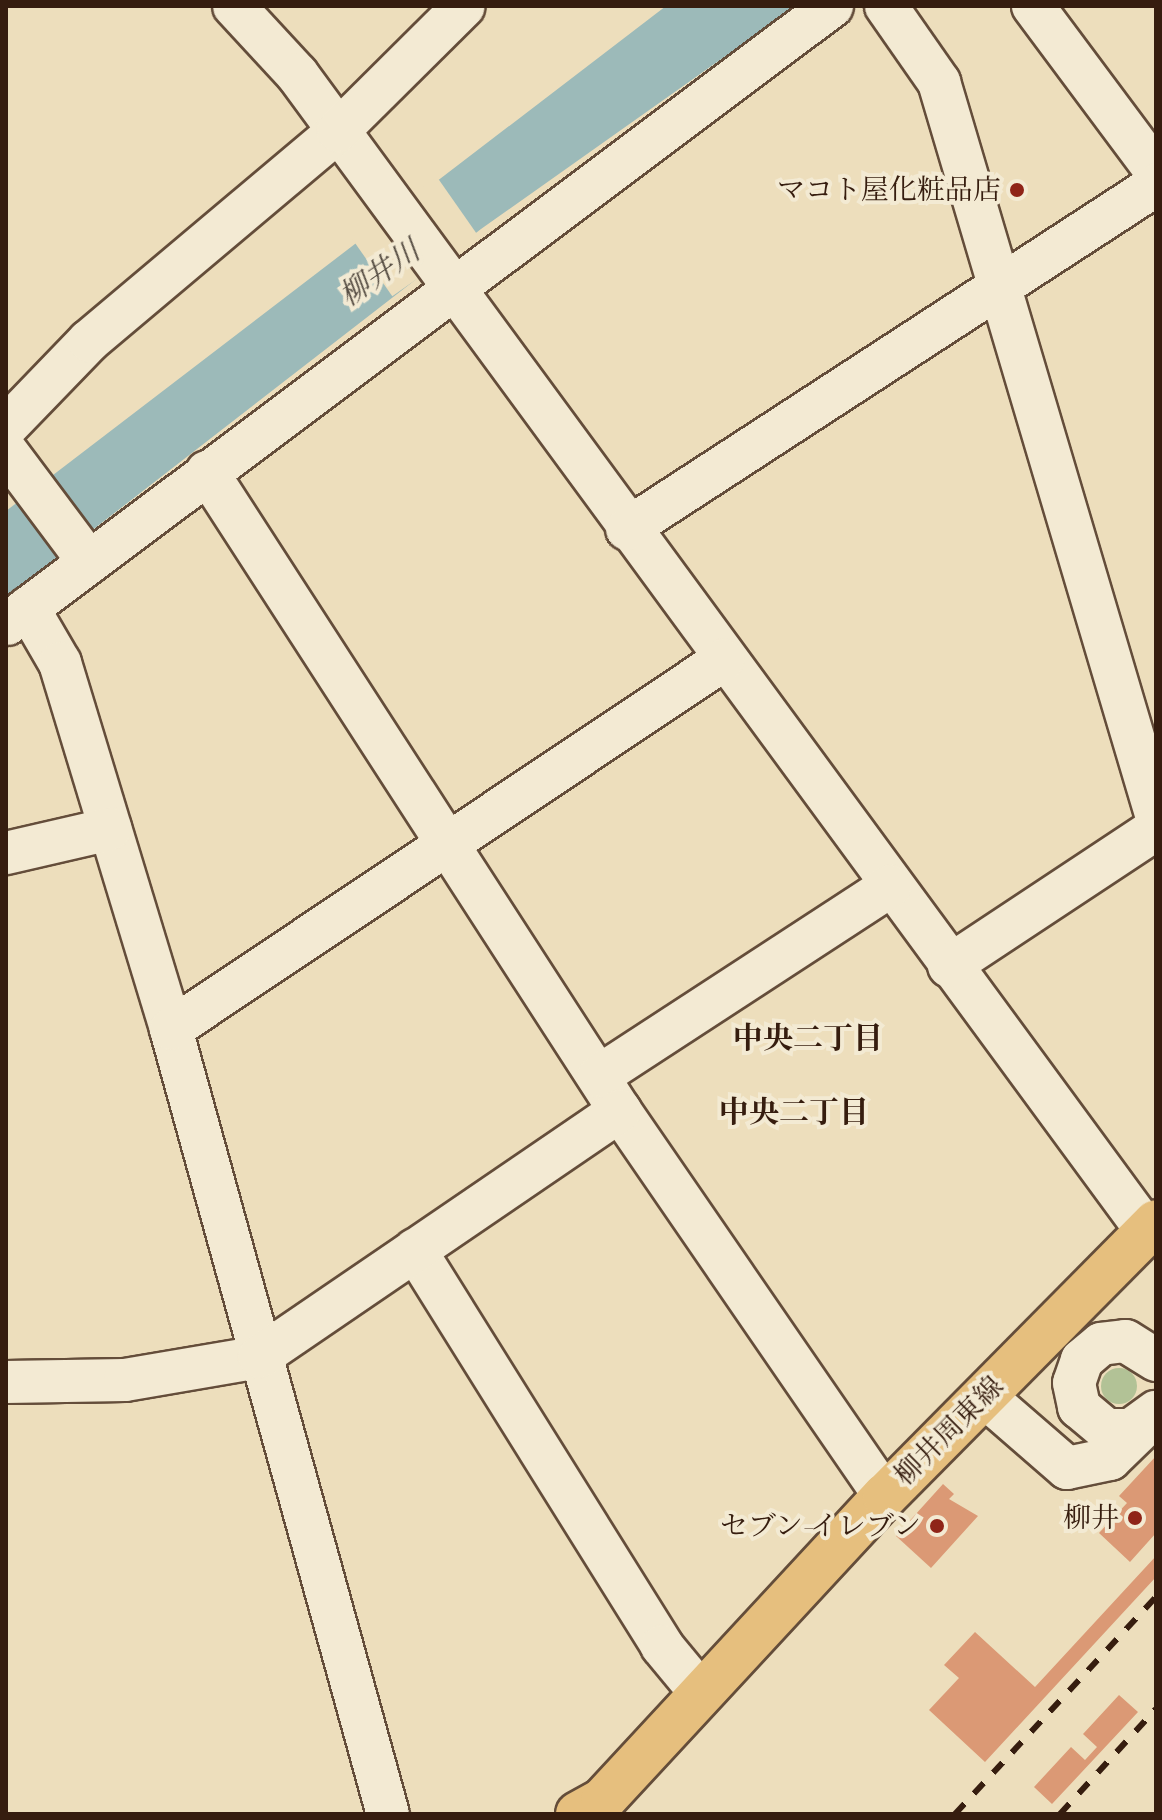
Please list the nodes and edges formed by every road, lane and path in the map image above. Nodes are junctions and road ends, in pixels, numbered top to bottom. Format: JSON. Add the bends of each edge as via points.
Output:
{"nodes":[{"id":1,"x":234,"y":6,"type":"edge"},
{"id":2,"x":464,"y":6,"type":"edge"},
{"id":3,"x":832,"y":6,"type":"edge"},
{"id":4,"x":886,"y":6,"type":"edge"},
{"id":5,"x":1033,"y":6,"type":"edge"},
{"id":6,"x":338,"y":131,"type":"junction"},
{"id":7,"x":1156,"y":171,"type":"edge"},
{"id":8,"x":1156,"y":185,"type":"edge"},
{"id":9,"x":443,"y":281,"type":"junction"},
{"id":10,"x":1004,"y":284,"type":"junction"},
{"id":11,"x":6,"y":427,"type":"edge"},
{"id":12,"x":16,"y":470,"type":"edge"},
{"id":13,"x":207,"y":472,"type":"junction"},
{"id":14,"x":627,"y":529,"type":"junction"},
{"id":15,"x":87,"y":557,"type":"junction"},
{"id":16,"x":17,"y":616,"type":"edge"},
{"id":17,"x":723,"y":660,"type":"junction"},
{"id":18,"x":1156,"y":814,"type":"edge"},
{"id":19,"x":110,"y":829,"type":"junction"},
{"id":20,"x":1156,"y":829,"type":"edge"},
{"id":21,"x":454,"y":844,"type":"junction"},
{"id":22,"x":6,"y":853,"type":"edge"},
{"id":23,"x":890,"y":886,"type":"junction"},
{"id":24,"x":949,"y":966,"type":"junction"},
{"id":25,"x":171,"y":1029,"type":"junction"},
{"id":26,"x":609,"y":1093,"type":"junction"},
{"id":27,"x":1152,"y":1226,"type":"edge"},
{"id":28,"x":415,"y":1250,"type":"junction"},
{"id":29,"x":259,"y":1357,"type":"junction"},
{"id":30,"x":1156,"y":1360,"type":"edge"},
{"id":31,"x":6,"y":1382,"type":"edge"},
{"id":32,"x":984,"y":1396,"type":"junction"},
{"id":33,"x":1155,"y":1414,"type":"edge"},
{"id":34,"x":885,"y":1496,"type":"junction"},
{"id":35,"x":700,"y":1692,"type":"junction"},
{"id":36,"x":388,"y":1814,"type":"edge"},
{"id":37,"x":578,"y":1814,"type":"edge"}],
"edges":[{"from":1,"to":6,"type":"street"},
{"from":2,"to":6,"type":"street"},
{"from":3,"to":9,"type":"street"},
{"from":4,"to":10,"type":"street","via":[[939,82]]},
{"from":5,"to":7,"type":"street"},
{"from":6,"to":9,"type":"street"},
{"from":6,"to":11,"type":"street","via":[[89,341]]},
{"from":8,"to":10,"type":"street"},
{"from":9,"to":13,"type":"street"},
{"from":9,"to":14,"type":"street"},
{"from":10,"to":14,"type":"street"},
{"from":10,"to":18,"type":"street"},
{"from":12,"to":15,"type":"street"},
{"from":13,"to":15,"type":"street"},
{"from":13,"to":21,"type":"street"},
{"from":14,"to":17,"type":"street"},
{"from":15,"to":16,"type":"street"},
{"from":16,"to":19,"type":"street","via":[[60,663]]},
{"from":17,"to":21,"type":"street"},
{"from":17,"to":23,"type":"street"},
{"from":19,"to":22,"type":"street"},
{"from":19,"to":25,"type":"street"},
{"from":20,"to":24,"type":"street"},
{"from":21,"to":25,"type":"street"},
{"from":21,"to":26,"type":"street"},
{"from":23,"to":24,"type":"street"},
{"from":23,"to":26,"type":"street"},
{"from":24,"to":27,"type":"street"},
{"from":25,"to":29,"type":"street"},
{"from":26,"to":28,"type":"street"},
{"from":26,"to":34,"type":"street"},
{"from":27,"to":32,"type":"main road","name":"柳井周東線"},
{"from":28,"to":29,"type":"street"},
{"from":28,"to":35,"type":"street","via":[[662,1646]]},
{"from":29,"to":31,"type":"street","via":[[125,1380]]},
{"from":29,"to":36,"type":"street"},
{"from":30,"to":33,"type":"street","via":[[1125,1341],[1101,1344],[1082,1360],[1074,1383],[1079,1407],[1106,1430],[1131,1430]]},
{"from":32,"to":33,"type":"street","via":[[1067,1468],[1110,1459]]},
{"from":32,"to":34,"type":"main road","name":"柳井周東線"},
{"from":34,"to":35,"type":"main road","name":"柳井周東線"},
{"from":35,"to":37,"type":"main road","name":"柳井周東線","via":[[603,1800]]}]}
